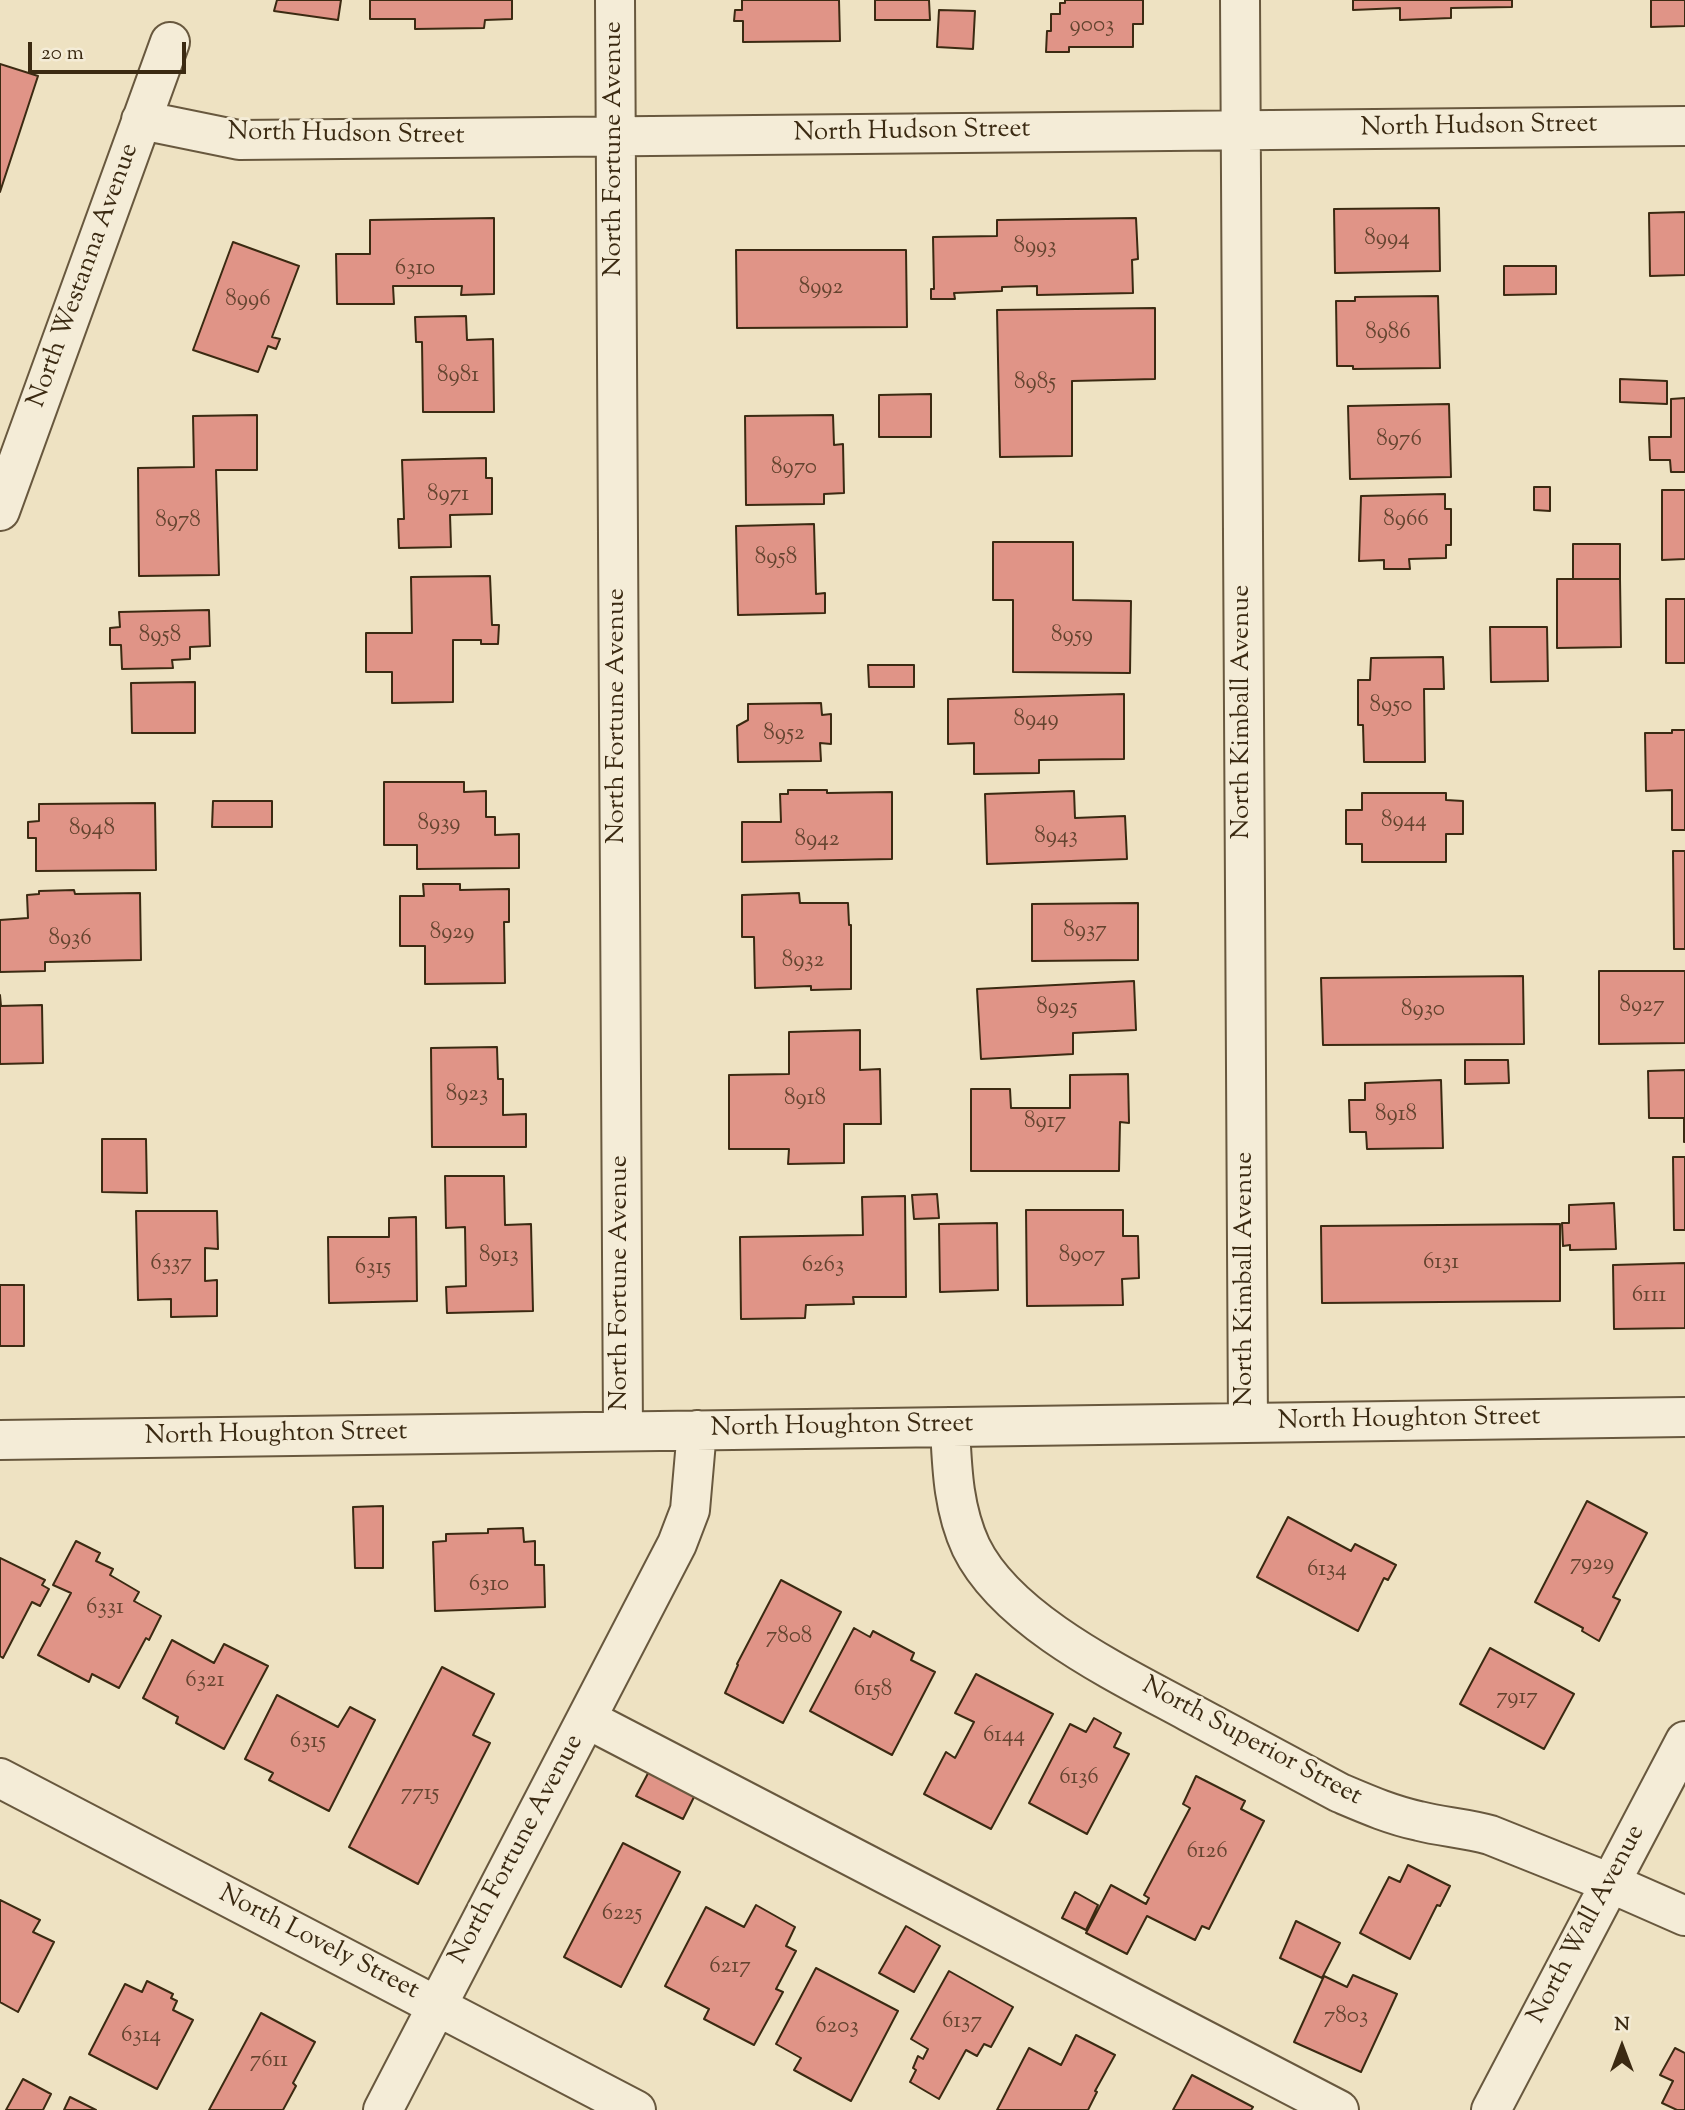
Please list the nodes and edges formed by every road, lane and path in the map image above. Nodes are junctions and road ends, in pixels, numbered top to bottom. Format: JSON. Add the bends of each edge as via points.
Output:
{"nodes":[{"id":1,"x":615,"y":0,"type":"edge"},
{"id":2,"x":1240,"y":0,"type":"edge"},
{"id":3,"x":170,"y":42,"type":"dead end"},
{"id":4,"x":141,"y":120,"type":"junction"},
{"id":5,"x":1685,"y":126,"type":"edge"},
{"id":6,"x":1241,"y":130,"type":"junction"},
{"id":7,"x":615,"y":136,"type":"junction"},
{"id":8,"x":0,"y":511,"type":"edge"},
{"id":9,"x":1685,"y":1417,"type":"edge"},
{"id":10,"x":1248,"y":1423,"type":"junction"},
{"id":11,"x":950,"y":1427,"type":"junction"},
{"id":12,"x":697,"y":1430,"type":"junction"},
{"id":13,"x":623,"y":1431,"type":"junction"},
{"id":14,"x":0,"y":1440,"type":"edge"},
{"id":15,"x":587,"y":1719,"type":"junction"},
{"id":16,"x":1685,"y":1741,"type":"edge"},
{"id":17,"x":0,"y":1779,"type":"edge"},
{"id":18,"x":1610,"y":1883,"type":"junction"},
{"id":19,"x":1685,"y":1916,"type":"edge"},
{"id":20,"x":437,"y":2006,"type":"junction"},
{"id":21,"x":383,"y":2110,"type":"edge"},
{"id":22,"x":636,"y":2110,"type":"edge"},
{"id":23,"x":1339,"y":2110,"type":"edge"},
{"id":24,"x":1491,"y":2110,"type":"edge"}],
"edges":[{"from":1,"to":7,"type":"street","name":"North Fortune Avenue"},
{"from":2,"to":6,"type":"street","name":"North Kimball Avenue"},
{"from":3,"to":4,"type":"street","name":"North Westanna Avenue"},
{"from":4,"to":7,"type":"street","name":"North Hudson Street","via":[[239,139]]},
{"from":4,"to":8,"type":"street","name":"North Westanna Avenue"},
{"from":5,"to":6,"type":"street","name":"North Hudson Street"},
{"from":6,"to":7,"type":"street","name":"North Hudson Street"},
{"from":6,"to":10,"type":"street","name":"North Kimball Avenue"},
{"from":7,"to":13,"type":"street","name":"North Fortune Avenue"},
{"from":9,"to":10,"type":"street","name":"North Houghton Street"},
{"from":10,"to":11,"type":"street","name":"North Houghton Street"},
{"from":11,"to":12,"type":"street","name":"North Houghton Street"},
{"from":11,"to":18,"type":"street","name":"North Superior Street","via":[[953,1489],[972,1548],[1013,1602],[1069,1643],[1340,1793],[1420,1822],[1490,1835]]},
{"from":12,"to":13,"type":"street","name":"North Houghton Street"},
{"from":12,"to":15,"type":"street","name":"North Fortune Avenue","via":[[690,1510]]},
{"from":13,"to":14,"type":"street","name":"North Houghton Street"},
{"from":15,"to":20,"type":"street","name":"North Fortune Avenue"},
{"from":15,"to":23,"type":"street"},
{"from":16,"to":18,"type":"street","name":"North Wall Avenue"},
{"from":17,"to":20,"type":"street","name":"North Lovely Street"},
{"from":18,"to":19,"type":"street","name":"North Superior Street"},
{"from":18,"to":24,"type":"street","name":"North Wall Avenue"},
{"from":20,"to":21,"type":"street","name":"North Fortune Avenue"},
{"from":20,"to":22,"type":"street","name":"North Lovely Street"}]}
